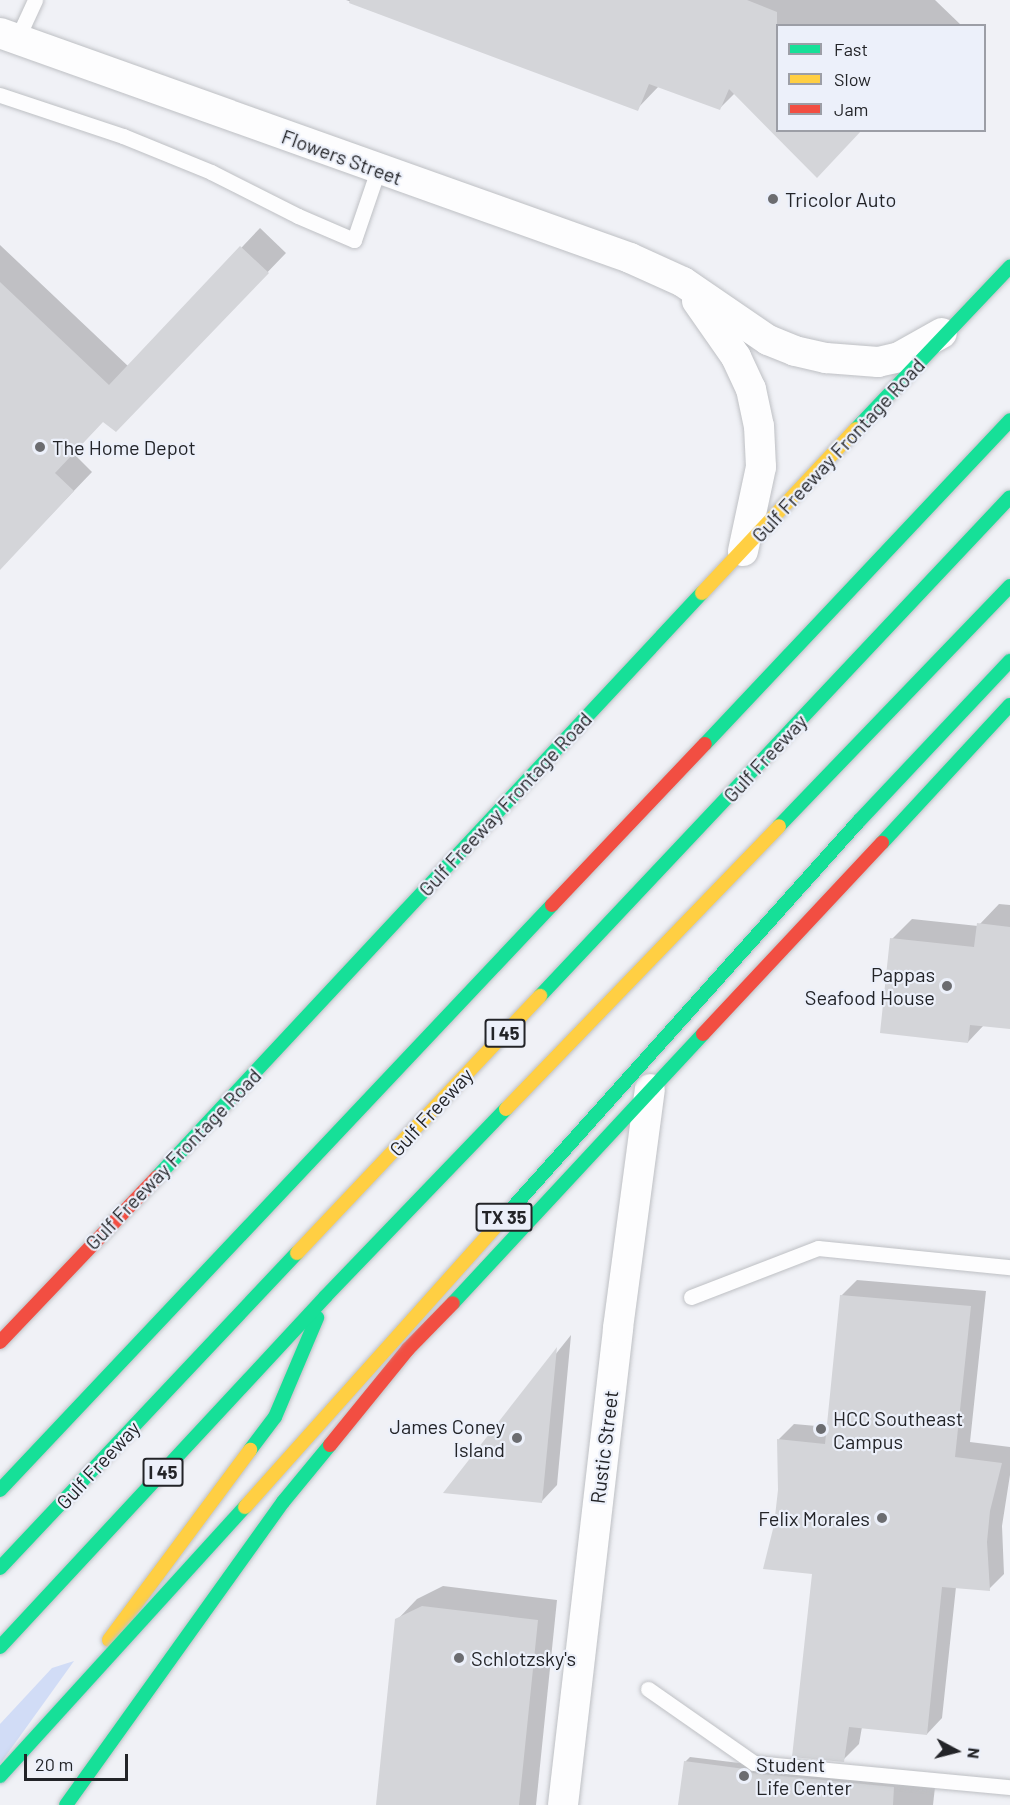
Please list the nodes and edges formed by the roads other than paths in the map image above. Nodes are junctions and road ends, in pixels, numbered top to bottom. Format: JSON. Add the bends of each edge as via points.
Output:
{"nodes":[{"id":1,"x":35,"y":0,"type":"edge"},
{"id":2,"x":9,"y":36,"type":"edge"},
{"id":3,"x":0,"y":95,"type":"edge"},
{"id":4,"x":378,"y":170,"type":"junction"},
{"id":5,"x":1010,"y":267,"type":"edge"},
{"id":6,"x":683,"y":282,"type":"junction"},
{"id":7,"x":954,"y":326,"type":"junction"},
{"id":8,"x":1010,"y":420,"type":"edge"},
{"id":9,"x":1010,"y":497,"type":"edge"},
{"id":10,"x":743,"y":551,"type":"junction"},
{"id":11,"x":1010,"y":586,"type":"edge"},
{"id":12,"x":1010,"y":661,"type":"edge"},
{"id":13,"x":1010,"y":705,"type":"edge"},
{"id":14,"x":650,"y":1089,"type":"junction"},
{"id":15,"x":1010,"y":1267,"type":"edge"},
{"id":16,"x":325,"y":1297,"type":"junction"},
{"id":17,"x":691,"y":1297,"type":"dead end"},
{"id":18,"x":0,"y":1342,"type":"edge"},
{"id":19,"x":0,"y":1490,"type":"edge"},
{"id":20,"x":0,"y":1568,"type":"edge"},
{"id":21,"x":0,"y":1647,"type":"edge"},
{"id":22,"x":648,"y":1689,"type":"dead end"},
{"id":23,"x":0,"y":1776,"type":"edge"},
{"id":24,"x":0,"y":1786,"type":"edge"},
{"id":25,"x":1010,"y":1787,"type":"edge"},
{"id":26,"x":66,"y":1805,"type":"edge"},
{"id":27,"x":563,"y":1805,"type":"edge"}],
"edges":[{"from":1,"to":2,"type":"lane"},
{"from":2,"to":4,"type":"street","name":"Flowers Street"},
{"from":3,"to":4,"type":"lane","via":[[123,136],[212,172],[354,240]]},
{"from":4,"to":6,"type":"street","name":"Flowers Street","via":[[630,258]]},
{"from":5,"to":7,"type":"main road","name":"Gulf Freeway Frontage Road"},
{"from":6,"to":7,"type":"street","name":"Flowers Street","via":[[768,340],[826,358],[878,362],[899,357]]},
{"from":6,"to":10,"type":"street","via":[[736,357],[751,389],[759,426],[761,467]]},
{"from":7,"to":10,"type":"main road","name":"Gulf Freeway Frontage Road"},
{"from":8,"to":19,"type":"main road","number":"I 45"},
{"from":9,"to":20,"type":"main road","name":"Gulf Freeway","number":"I 45"},
{"from":10,"to":18,"type":"main road","name":"Gulf Freeway Frontage Road"},
{"from":11,"to":16,"type":"main road","number":"I 45"},
{"from":12,"to":23,"type":"main road","number":"TX 35","bridge":true,"via":[[859,821],[149,1615]]},
{"from":13,"to":14,"type":"main road"},
{"from":14,"to":26,"type":"main road","via":[[408,1349],[327,1448],[283,1502]]},
{"from":14,"to":27,"type":"street","name":"Rustic Street"},
{"from":15,"to":17,"type":"lane","via":[[818,1248]]},
{"from":16,"to":21,"type":"main road","number":"I 45"},
{"from":16,"to":24,"type":"main road","via":[[275,1417]]},
{"from":22,"to":25,"type":"lane","via":[[754,1763]]}]}
